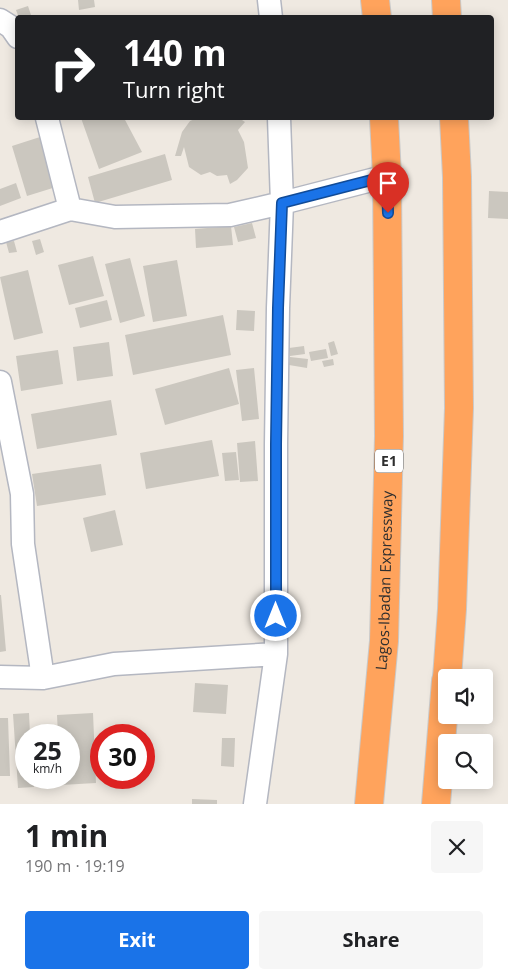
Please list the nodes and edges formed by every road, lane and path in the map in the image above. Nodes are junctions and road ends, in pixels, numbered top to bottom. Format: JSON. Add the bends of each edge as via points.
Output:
{"nodes":[{"id":1,"x":269,"y":0,"type":"edge"},
{"id":2,"x":376,"y":0,"type":"edge"},
{"id":3,"x":446,"y":0,"type":"edge"},
{"id":4,"x":271,"y":15,"type":"edge"},
{"id":5,"x":377,"y":15,"type":"edge"},
{"id":6,"x":447,"y":15,"type":"edge"},
{"id":7,"x":0,"y":20,"type":"edge"},
{"id":8,"x":15,"y":33,"type":"edge"},
{"id":9,"x":48,"y":120,"type":"edge"},
{"id":10,"x":278,"y":120,"type":"edge"},
{"id":11,"x":384,"y":120,"type":"edge"},
{"id":12,"x":454,"y":120,"type":"edge"},
{"id":13,"x":387,"y":176,"type":"junction"},
{"id":14,"x":282,"y":203,"type":"junction"},
{"id":15,"x":70,"y":209,"type":"junction"},
{"id":16,"x":0,"y":232,"type":"edge"},
{"id":17,"x":0,"y":382,"type":"edge"},
{"id":18,"x":276,"y":654,"type":"junction"},
{"id":19,"x":447,"y":669,"type":"edge"},
{"id":20,"x":0,"y":677,"type":"edge"},
{"id":21,"x":43,"y":678,"type":"junction"},
{"id":22,"x":442,"y":724,"type":"edge"},
{"id":23,"x":255,"y":804,"type":"edge"},
{"id":24,"x":369,"y":804,"type":"edge"},
{"id":25,"x":436,"y":804,"type":"edge"}],
"edges":[{"from":1,"to":4,"type":"street"},
{"from":2,"to":5,"type":"highway"},
{"from":3,"to":6,"type":"highway"},
{"from":7,"to":8,"type":"street"},
{"from":9,"to":15,"type":"street"},
{"from":10,"to":14,"type":"street"},
{"from":11,"to":13,"type":"highway","name":"Lagos-Ibadan Expressway","number":"E1"},
{"from":12,"to":19,"type":"highway","via":[[459,408]]},
{"from":13,"to":14,"type":"street"},
{"from":13,"to":24,"type":"highway","name":"Lagos-Ibadan Expressway","number":"E1","via":[[390,436],[384,641]]},
{"from":14,"to":15,"type":"street","via":[[230,215],[115,217]]},
{"from":14,"to":18,"type":"street","via":[[276,444]]},
{"from":15,"to":16,"type":"street"},
{"from":17,"to":21,"type":"street","via":[[22,494],[23,544]]},
{"from":18,"to":21,"type":"street","via":[[114,664]]},
{"from":18,"to":23,"type":"street"},
{"from":20,"to":21,"type":"street"},
{"from":22,"to":25,"type":"highway"}]}
